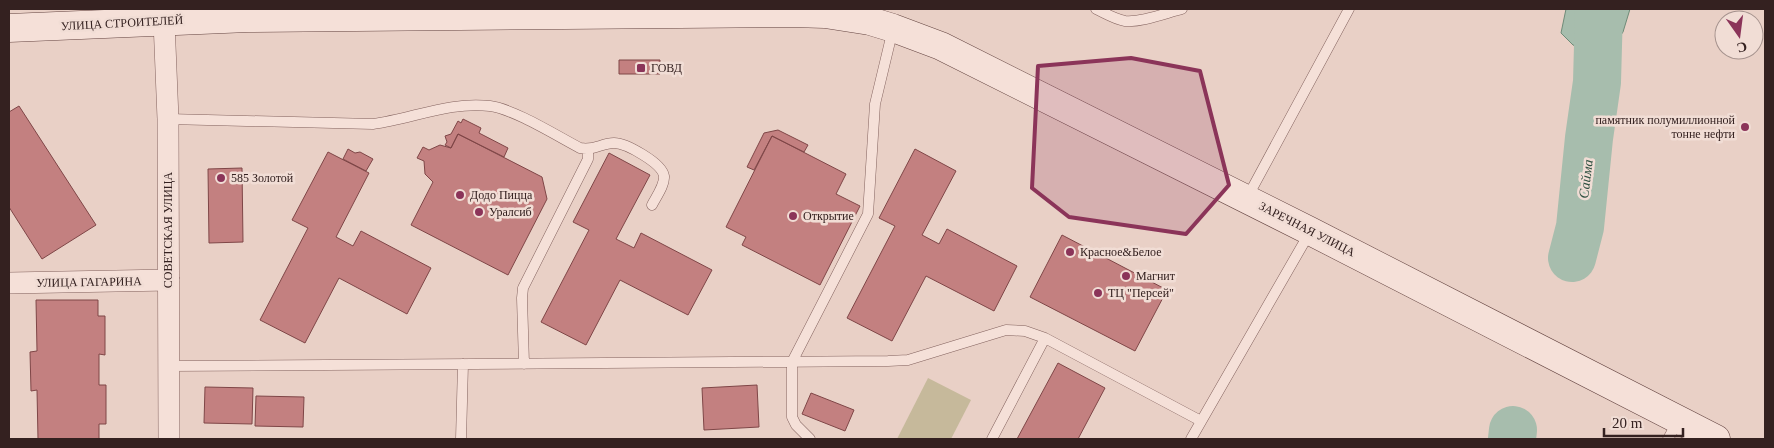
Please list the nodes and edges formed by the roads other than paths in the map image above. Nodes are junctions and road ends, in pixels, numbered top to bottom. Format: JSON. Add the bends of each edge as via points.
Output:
{"nodes":[{"id":1,"x":1096,"y":9,"type":"edge"},
{"id":2,"x":1182,"y":9,"type":"edge"},
{"id":3,"x":1349,"y":9,"type":"edge"},
{"id":4,"x":895,"y":18,"type":"edge"},
{"id":5,"x":164,"y":21,"type":"junction"},
{"id":6,"x":9,"y":28,"type":"edge"},
{"id":7,"x":168,"y":119,"type":"junction"},
{"id":8,"x":588,"y":150,"type":"junction"},
{"id":9,"x":1246,"y":198,"type":"junction"},
{"id":10,"x":652,"y":205,"type":"dead end"},
{"id":11,"x":1310,"y":231,"type":"junction"},
{"id":12,"x":169,"y":280,"type":"junction"},
{"id":13,"x":9,"y":283,"type":"edge"},
{"id":14,"x":1045,"y":338,"type":"junction"},
{"id":15,"x":792,"y":362,"type":"junction"},
{"id":16,"x":463,"y":364,"type":"junction"},
{"id":17,"x":524,"y":364,"type":"junction"},
{"id":18,"x":169,"y":366,"type":"junction"},
{"id":19,"x":1201,"y":421,"type":"junction"},
{"id":20,"x":1673,"y":429,"type":"edge"},
{"id":21,"x":170,"y":439,"type":"edge"},
{"id":22,"x":461,"y":439,"type":"edge"},
{"id":23,"x":810,"y":439,"type":"edge"},
{"id":24,"x":992,"y":439,"type":"edge"},
{"id":25,"x":1191,"y":439,"type":"edge"},
{"id":26,"x":1716,"y":439,"type":"edge"}],
"edges":[{"from":1,"to":2,"type":"lane","via":[[1126,21]]},
{"from":3,"to":9,"type":"lane"},
{"from":4,"to":5,"type":"main road","name":"УЛИЦА СТРОИТЕЛЕЙ","via":[[792,13]]},
{"from":4,"to":9,"type":"main road","name":"ЗАРЕЧНАЯ УЛИЦА","via":[[957,53]]},
{"from":4,"to":15,"type":"lane","via":[[875,104],[868,214]]},
{"from":5,"to":6,"type":"main road","name":"УЛИЦА СТРОИТЕЛЕЙ"},
{"from":5,"to":7,"type":"street","name":"СОВЕТСКАЯ УЛИЦА"},
{"from":7,"to":8,"type":"lane","via":[[373,124],[461,106],[491,106],[509,111]]},
{"from":7,"to":12,"type":"street","name":"СОВЕТСКАЯ УЛИЦА"},
{"from":8,"to":10,"type":"lane","via":[[610,143],[624,144],[657,164],[664,182]]},
{"from":8,"to":17,"type":"lane","via":[[588,159],[523,288]]},
{"from":9,"to":11,"type":"main road","name":"ЗАРЕЧНАЯ УЛИЦА"},
{"from":11,"to":19,"type":"lane"},
{"from":11,"to":20,"type":"main road","name":"ЗАРЕЧНАЯ УЛИЦА"},
{"from":12,"to":13,"type":"street","name":"УЛИЦА ГАГАРИНА"},
{"from":12,"to":18,"type":"street","name":"СОВЕТСКАЯ УЛИЦА"},
{"from":14,"to":15,"type":"lane","via":[[1025,331],[1006,330],[908,360]]},
{"from":14,"to":19,"type":"lane"},
{"from":14,"to":24,"type":"lane"},
{"from":15,"to":17,"type":"lane"},
{"from":15,"to":23,"type":"lane","via":[[792,417]]},
{"from":16,"to":17,"type":"lane"},
{"from":16,"to":18,"type":"lane"},
{"from":16,"to":22,"type":"lane"},
{"from":18,"to":21,"type":"street","name":"СОВЕТСКАЯ УЛИЦА"},
{"from":19,"to":25,"type":"lane"},
{"from":20,"to":26,"type":"main road","name":"ЗАРЕЧНАЯ УЛИЦА"}]}
